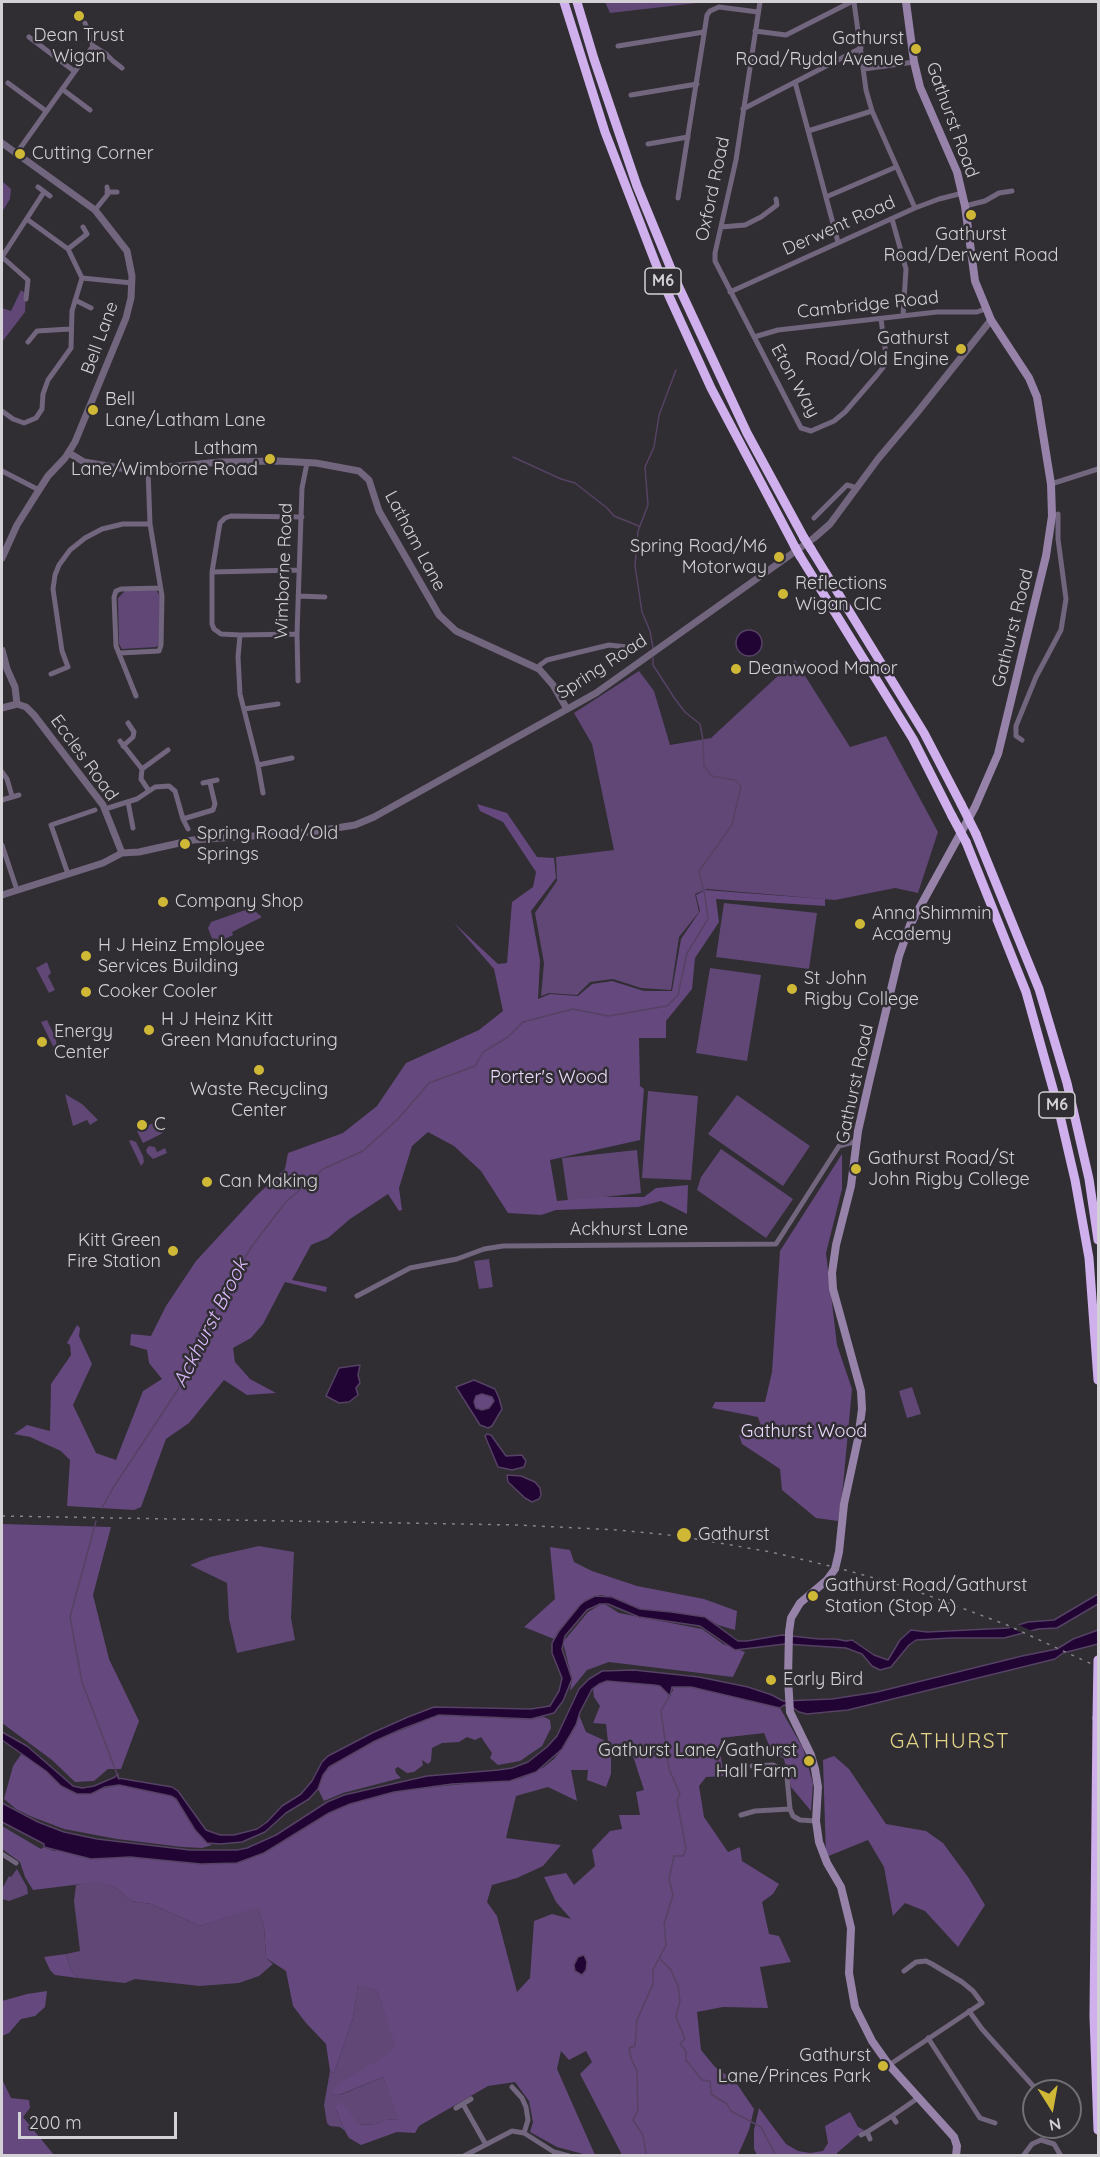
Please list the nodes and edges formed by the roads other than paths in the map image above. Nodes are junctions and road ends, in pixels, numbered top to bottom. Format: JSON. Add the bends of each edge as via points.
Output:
{"nodes":[{"id":1,"x":564,"y":2,"type":"edge"},
{"id":2,"x":577,"y":2,"type":"edge"},
{"id":3,"x":760,"y":2,"type":"edge"},
{"id":4,"x":852,"y":2,"type":"edge"},
{"id":5,"x":906,"y":2,"type":"edge"},
{"id":6,"x":758,"y":12,"type":"junction"},
{"id":7,"x":85,"y":23,"type":"dead end"},
{"id":8,"x":755,"y":31,"type":"junction"},
{"id":9,"x":704,"y":32,"type":"junction"},
{"id":10,"x":29,"y":37,"type":"dead end"},
{"id":11,"x":93,"y":46,"type":"junction"},
{"id":12,"x":618,"y":46,"type":"dead end"},
{"id":13,"x":861,"y":48,"type":"junction"},
{"id":14,"x":914,"y":62,"type":"junction"},
{"id":15,"x":122,"y":68,"type":"dead end"},
{"id":16,"x":864,"y":69,"type":"junction"},
{"id":17,"x":74,"y":71,"type":"junction"},
{"id":18,"x":795,"y":82,"type":"junction"},
{"id":19,"x":8,"y":83,"type":"dead end"},
{"id":20,"x":697,"y":84,"type":"junction"},
{"id":21,"x":62,"y":89,"type":"junction"},
{"id":22,"x":632,"y":95,"type":"dead end"},
{"id":23,"x":743,"y":109,"type":"junction"},
{"id":24,"x":90,"y":110,"type":"dead end"},
{"id":25,"x":46,"y":111,"type":"junction"},
{"id":26,"x":872,"y":111,"type":"junction"},
{"id":27,"x":808,"y":131,"type":"junction"},
{"id":28,"x":688,"y":137,"type":"junction"},
{"id":29,"x":2,"y":143,"type":"edge"},
{"id":30,"x":648,"y":144,"type":"dead end"},
{"id":31,"x":16,"y":154,"type":"junction"},
{"id":32,"x":896,"y":167,"type":"junction"},
{"id":33,"x":38,"y":188,"type":"dead end"},
{"id":34,"x":44,"y":192,"type":"junction"},
{"id":35,"x":117,"y":192,"type":"dead end"},
{"id":36,"x":963,"y":193,"type":"junction"},
{"id":37,"x":50,"y":196,"type":"dead end"},
{"id":38,"x":826,"y":197,"type":"junction"},
{"id":39,"x":678,"y":198,"type":"dead end"},
{"id":40,"x":776,"y":199,"type":"dead end"},
{"id":41,"x":1008,"y":200,"type":"dead end"},
{"id":42,"x":965,"y":206,"type":"junction"},
{"id":43,"x":915,"y":208,"type":"junction"},
{"id":44,"x":95,"y":210,"type":"junction"},
{"id":45,"x":892,"y":219,"type":"junction"},
{"id":46,"x":28,"y":220,"type":"junction"},
{"id":47,"x":83,"y":227,"type":"dead end"},
{"id":48,"x":721,"y":227,"type":"junction"},
{"id":49,"x":838,"y":242,"type":"junction"},
{"id":50,"x":68,"y":249,"type":"junction"},
{"id":51,"x":2,"y":257,"type":"edge"},
{"id":52,"x":82,"y":278,"type":"junction"},
{"id":53,"x":132,"y":283,"type":"junction"},
{"id":54,"x":730,"y":292,"type":"junction"},
{"id":55,"x":26,"y":299,"type":"dead end"},
{"id":56,"x":75,"y":300,"type":"junction"},
{"id":57,"x":91,"y":308,"type":"dead end"},
{"id":58,"x":985,"y":309,"type":"junction"},
{"id":59,"x":903,"y":316,"type":"junction"},
{"id":60,"x":882,"y":319,"type":"junction"},
{"id":61,"x":991,"y":320,"type":"junction"},
{"id":62,"x":70,"y":328,"type":"junction"},
{"id":63,"x":754,"y":337,"type":"junction"},
{"id":64,"x":28,"y":342,"type":"dead end"},
{"id":65,"x":2,"y":411,"type":"edge"},
{"id":66,"x":69,"y":453,"type":"junction"},
{"id":67,"x":307,"y":463,"type":"junction"},
{"id":68,"x":148,"y":469,"type":"junction"},
{"id":69,"x":1098,"y":469,"type":"edge"},
{"id":70,"x":2,"y":471,"type":"edge"},
{"id":71,"x":1051,"y":484,"type":"junction"},
{"id":72,"x":857,"y":488,"type":"junction"},
{"id":73,"x":39,"y":490,"type":"junction"},
{"id":74,"x":1058,"y":514,"type":"dead end"},
{"id":75,"x":302,"y":517,"type":"junction"},
{"id":76,"x":814,"y":518,"type":"dead end"},
{"id":77,"x":150,"y":524,"type":"junction"},
{"id":78,"x":1046,"y":556,"type":"junction"},
{"id":79,"x":1060,"y":557,"type":"junction"},
{"id":80,"x":2,"y":558,"type":"edge"},
{"id":81,"x":298,"y":570,"type":"junction"},
{"id":82,"x":212,"y":572,"type":"junction"},
{"id":83,"x":160,"y":588,"type":"junction"},
{"id":84,"x":298,"y":596,"type":"junction"},
{"id":85,"x":325,"y":597,"type":"dead end"},
{"id":86,"x":297,"y":634,"type":"junction"},
{"id":87,"x":240,"y":635,"type":"junction"},
{"id":88,"x":636,"y":648,"type":"dead end"},
{"id":89,"x":2,"y":650,"type":"edge"},
{"id":90,"x":120,"y":653,"type":"junction"},
{"id":91,"x":539,"y":669,"type":"junction"},
{"id":92,"x":51,"y":675,"type":"dead end"},
{"id":93,"x":298,"y":681,"type":"dead end"},
{"id":94,"x":136,"y":696,"type":"dead end"},
{"id":95,"x":17,"y":704,"type":"junction"},
{"id":96,"x":278,"y":704,"type":"dead end"},
{"id":97,"x":2,"y":708,"type":"edge"},
{"id":98,"x":244,"y":709,"type":"junction"},
{"id":99,"x":567,"y":709,"type":"junction"},
{"id":100,"x":128,"y":723,"type":"dead end"},
{"id":101,"x":1022,"y":740,"type":"dead end"},
{"id":102,"x":168,"y":750,"type":"dead end"},
{"id":103,"x":292,"y":758,"type":"dead end"},
{"id":104,"x":258,"y":765,"type":"junction"},
{"id":105,"x":142,"y":769,"type":"junction"},
{"id":106,"x":2,"y":772,"type":"edge"},
{"id":107,"x":216,"y":780,"type":"dead end"},
{"id":108,"x":149,"y":791,"type":"junction"},
{"id":109,"x":263,"y":793,"type":"dead end"},
{"id":110,"x":20,"y":795,"type":"dead end"},
{"id":111,"x":12,"y":796,"type":"junction"},
{"id":112,"x":2,"y":800,"type":"edge"},
{"id":113,"x":128,"y":802,"type":"junction"},
{"id":114,"x":105,"y":809,"type":"junction"},
{"id":115,"x":95,"y":810,"type":"dead end"},
{"id":116,"x":48,"y":818,"type":"dead end"},
{"id":117,"x":132,"y":818,"type":"junction"},
{"id":118,"x":183,"y":819,"type":"junction"},
{"id":119,"x":123,"y":820,"type":"dead end"},
{"id":120,"x":51,"y":825,"type":"junction"},
{"id":121,"x":133,"y":828,"type":"dead end"},
{"id":122,"x":188,"y":829,"type":"dead end"},
{"id":123,"x":2,"y":845,"type":"edge"},
{"id":124,"x":122,"y":853,"type":"junction"},
{"id":125,"x":4,"y":861,"type":"edge"},
{"id":126,"x":68,"y":874,"type":"junction"},
{"id":127,"x":17,"y":890,"type":"junction"},
{"id":128,"x":2,"y":895,"type":"edge"},
{"id":129,"x":857,"y":1141,"type":"junction"},
{"id":130,"x":1098,"y":1240,"type":"edge"},
{"id":131,"x":357,"y":1296,"type":"dead end"},
{"id":132,"x":1098,"y":1380,"type":"edge"},
{"id":133,"x":1098,"y":1660,"type":"edge"},
{"id":134,"x":1097,"y":1718,"type":"edge"},
{"id":135,"x":752,"y":1766,"type":"dead end"},
{"id":136,"x":790,"y":1809,"type":"junction"},
{"id":137,"x":741,"y":1815,"type":"dead end"},
{"id":138,"x":816,"y":1821,"type":"junction"},
{"id":139,"x":2,"y":1854,"type":"edge"},
{"id":140,"x":16,"y":1863,"type":"dead end"},
{"id":141,"x":904,"y":1971,"type":"dead end"},
{"id":142,"x":969,"y":2011,"type":"junction"},
{"id":143,"x":928,"y":2038,"type":"junction"},
{"id":144,"x":889,"y":2065,"type":"junction"},
{"id":145,"x":1027,"y":2079,"type":"edge"},
{"id":146,"x":512,"y":2088,"type":"dead end"},
{"id":147,"x":918,"y":2098,"type":"junction"},
{"id":148,"x":471,"y":2099,"type":"dead end"},
{"id":149,"x":463,"y":2104,"type":"junction"},
{"id":150,"x":456,"y":2108,"type":"dead end"},
{"id":151,"x":994,"y":2123,"type":"dead end"},
{"id":152,"x":1098,"y":2130,"type":"edge"},
{"id":153,"x":524,"y":2133,"type":"junction"},
{"id":154,"x":870,"y":2139,"type":"dead end"},
{"id":155,"x":485,"y":2143,"type":"junction"},
{"id":156,"x":553,"y":2154,"type":"edge"},
{"id":157,"x":464,"y":2156,"type":"edge"},
{"id":158,"x":569,"y":2156,"type":"edge"},
{"id":159,"x":956,"y":2156,"type":"edge"},
{"id":160,"x":1023,"y":2156,"type":"edge"},
{"id":161,"x":1061,"y":2156,"type":"edge"}],
"edges":[{"from":1,"to":132,"type":"highway","number":"M6","bridge":true,"via":[[605,132],[664,285],[716,398],[797,551],[913,739],[966,842],[1026,992],[1075,1180],[1089,1258]]},
{"from":2,"to":130,"type":"highway","number":"M6","bridge":true,"via":[[637,186],[676,281],[747,433],[804,538],[924,733],[976,834],[1048,1020],[1089,1179]]},
{"from":3,"to":6,"type":"street","name":"Oxford Road"},
{"from":4,"to":8,"type":"street","via":[[786,35]]},
{"from":4,"to":13,"type":"street"},
{"from":5,"to":14,"type":"main road","name":"Gathurst Road"},
{"from":6,"to":8,"type":"street","name":"Oxford Road"},
{"from":6,"to":9,"type":"street","via":[[719,7],[707,15]]},
{"from":7,"to":11,"type":"street"},
{"from":8,"to":23,"type":"street","name":"Oxford Road"},
{"from":9,"to":12,"type":"street"},
{"from":9,"to":20,"type":"street"},
{"from":10,"to":17,"type":"street"},
{"from":11,"to":15,"type":"street"},
{"from":11,"to":17,"type":"street"},
{"from":13,"to":16,"type":"street"},
{"from":13,"to":18,"type":"street"},
{"from":14,"to":16,"type":"street"},
{"from":14,"to":36,"type":"main road","name":"Gathurst Road","via":[[920,87]]},
{"from":16,"to":26,"type":"street"},
{"from":17,"to":21,"type":"street"},
{"from":18,"to":23,"type":"street"},
{"from":18,"to":27,"type":"street"},
{"from":19,"to":25,"type":"street"},
{"from":20,"to":22,"type":"street"},
{"from":20,"to":28,"type":"street"},
{"from":21,"to":24,"type":"street"},
{"from":21,"to":25,"type":"street"},
{"from":23,"to":48,"type":"street","name":"Oxford Road"},
{"from":25,"to":31,"type":"street"},
{"from":26,"to":27,"type":"street"},
{"from":26,"to":32,"type":"street"},
{"from":27,"to":38,"type":"street"},
{"from":28,"to":30,"type":"street"},
{"from":28,"to":39,"type":"street"},
{"from":29,"to":31,"type":"street","name":"Bell Lane"},
{"from":31,"to":44,"type":"street","name":"Bell Lane"},
{"from":32,"to":38,"type":"street"},
{"from":32,"to":43,"type":"street"},
{"from":33,"to":34,"type":"street"},
{"from":34,"to":37,"type":"street"},
{"from":34,"to":46,"type":"street"},
{"from":35,"to":44,"type":"street","via":[[107,189]]},
{"from":36,"to":42,"type":"main road","name":"Gathurst Road"},
{"from":36,"to":43,"type":"street","name":"Derwent Road"},
{"from":38,"to":49,"type":"street"},
{"from":40,"to":48,"type":"street","via":[[777,205],[761,217],[745,225]]},
{"from":41,"to":42,"type":"street","via":[[1009,191]]},
{"from":42,"to":58,"type":"main road","name":"Gathurst Road","via":[[975,281]]},
{"from":43,"to":45,"type":"street","name":"Derwent Road"},
{"from":44,"to":53,"type":"street","name":"Bell Lane","via":[[127,251]]},
{"from":45,"to":49,"type":"street","name":"Derwent Road"},
{"from":45,"to":59,"type":"street","via":[[906,269]]},
{"from":46,"to":50,"type":"street"},
{"from":46,"to":51,"type":"street"},
{"from":47,"to":50,"type":"street","via":[[87,234]]},
{"from":48,"to":54,"type":"street","name":"Oxford Road","via":[[715,261]]},
{"from":49,"to":54,"type":"street","name":"Derwent Road"},
{"from":50,"to":52,"type":"street"},
{"from":51,"to":55,"type":"street","via":[[28,280]]},
{"from":52,"to":53,"type":"street"},
{"from":52,"to":56,"type":"street"},
{"from":53,"to":66,"type":"street","name":"Bell Lane","via":[[120,333]]},
{"from":54,"to":63,"type":"street","name":"Oxford Road"},
{"from":56,"to":57,"type":"street"},
{"from":56,"to":62,"type":"street"},
{"from":58,"to":59,"type":"street","name":"Cambridge Road"},
{"from":58,"to":61,"type":"main road","name":"Gathurst Road"},
{"from":59,"to":60,"type":"street","name":"Cambridge Road"},
{"from":60,"to":63,"type":"street","name":"Cambridge Road","via":[[778,330]]},
{"from":60,"to":63,"type":"street","name":"Eton Way","via":[[885,365],[845,412],[811,431],[801,428]]},
{"from":61,"to":71,"type":"main road","name":"Gathurst Road","via":[[1034,387]]},
{"from":61,"to":72,"type":"street","name":"Spring Road"},
{"from":62,"to":64,"type":"street","via":[[37,332]]},
{"from":62,"to":65,"type":"street","via":[[71,348],[48,380],[42,409],[36,418],[24,423]]},
{"from":66,"to":68,"type":"street","name":"Latham Lane","via":[[89,463]]},
{"from":66,"to":73,"type":"street","name":"Bell Lane"},
{"from":67,"to":68,"type":"street","name":"Latham Lane","via":[[220,462]]},
{"from":67,"to":75,"type":"street","name":"Wimborne Road"},
{"from":67,"to":91,"type":"street","name":"Latham Lane","via":[[364,474],[378,511],[439,615],[456,631]]},
{"from":68,"to":77,"type":"street"},
{"from":69,"to":71,"type":"street"},
{"from":70,"to":73,"type":"street"},
{"from":71,"to":78,"type":"main road","name":"Gathurst Road","via":[[1052,516]]},
{"from":72,"to":76,"type":"street","via":[[847,485]]},
{"from":72,"to":99,"type":"street","name":"Spring Road","via":[[830,524],[814,538],[618,678]]},
{"from":73,"to":80,"type":"street","name":"Bell Lane"},
{"from":74,"to":79,"type":"street","name":"Gathurst Road"},
{"from":75,"to":81,"type":"street","name":"Wimborne Road"},
{"from":75,"to":82,"type":"street","via":[[225,518],[220,523]]},
{"from":77,"to":83,"type":"street"},
{"from":77,"to":92,"type":"street","via":[[102,529],[70,550],[59,565],[53,589],[68,667]]},
{"from":78,"to":79,"type":"street","name":"Gathurst Road"},
{"from":78,"to":129,"type":"main road","name":"Gathurst Road","via":[[991,773],[910,925],[899,956]]},
{"from":79,"to":101,"type":"street","name":"Gathurst Road","via":[[1066,599],[1061,630],[1016,726],[1016,736]]},
{"from":81,"to":82,"type":"street"},
{"from":81,"to":84,"type":"street","name":"Wimborne Road"},
{"from":82,"to":87,"type":"street","via":[[214,629],[221,634]]},
{"from":83,"to":90,"type":"street","via":[[159,651]]},
{"from":83,"to":90,"type":"street","via":[[116,591],[116,646]]},
{"from":84,"to":85,"type":"street"},
{"from":84,"to":86,"type":"street","name":"Wimborne Road"},
{"from":86,"to":87,"type":"street"},
{"from":86,"to":93,"type":"street","name":"Wimborne Road"},
{"from":87,"to":98,"type":"street","via":[[238,657]]},
{"from":88,"to":91,"type":"street","via":[[609,645],[547,660]]},
{"from":89,"to":95,"type":"street"},
{"from":90,"to":94,"type":"street"},
{"from":91,"to":99,"type":"street"},
{"from":95,"to":97,"type":"street"},
{"from":95,"to":114,"type":"street","name":"Eccles Road","via":[[34,715]]},
{"from":96,"to":98,"type":"street"},
{"from":98,"to":104,"type":"street"},
{"from":99,"to":124,"type":"street","name":"Spring Road","via":[[355,825],[319,832],[193,840]]},
{"from":100,"to":105,"type":"street","via":[[133,737],[121,744]]},
{"from":102,"to":105,"type":"street"},
{"from":103,"to":104,"type":"street"},
{"from":104,"to":109,"type":"street"},
{"from":105,"to":108,"type":"street","via":[[141,779]]},
{"from":106,"to":111,"type":"street"},
{"from":107,"to":118,"type":"street","via":[[206,783],[215,804],[213,810]]},
{"from":108,"to":113,"type":"street"},
{"from":108,"to":118,"type":"street","via":[[162,786],[174,789]]},
{"from":110,"to":111,"type":"street"},
{"from":111,"to":112,"type":"street"},
{"from":113,"to":114,"type":"street"},
{"from":113,"to":117,"type":"street"},
{"from":114,"to":124,"type":"street","name":"Eccles Road"},
{"from":115,"to":120,"type":"street"},
{"from":116,"to":120,"type":"street"},
{"from":117,"to":119,"type":"street"},
{"from":117,"to":121,"type":"street"},
{"from":118,"to":122,"type":"street"},
{"from":120,"to":126,"type":"street"},
{"from":123,"to":125,"type":"street"},
{"from":124,"to":126,"type":"street","name":"Spring Road"},
{"from":125,"to":127,"type":"street"},
{"from":126,"to":127,"type":"street","name":"Spring Road"},
{"from":127,"to":128,"type":"street","name":"Spring Road"},
{"from":129,"to":131,"type":"street","name":"Ackhurst Lane","via":[[839,1146],[776,1244],[502,1246],[410,1268]]},
{"from":129,"to":138,"type":"main road","name":"Gathurst Road","via":[[832,1273],[836,1302],[860,1383],[858,1439],[835,1569],[797,1607],[791,1618],[788,1648],[789,1703],[815,1769]]},
{"from":133,"to":134,"type":"highway","bridge":true},
{"from":134,"to":152,"type":"highway","via":[[1094,2016]]},
{"from":135,"to":136,"type":"street","via":[[773,1766],[784,1771]]},
{"from":136,"to":137,"type":"street"},
{"from":136,"to":138,"type":"street","via":[[800,1820]]},
{"from":138,"to":144,"type":"main road","via":[[824,1857],[841,1887],[850,1920],[850,1980],[855,2007]]},
{"from":139,"to":140,"type":"street"},
{"from":141,"to":142,"type":"street","via":[[916,1962],[926,1961],[963,1982],[982,2003]]},
{"from":142,"to":143,"type":"street"},
{"from":142,"to":145,"type":"street"},
{"from":143,"to":144,"type":"street"},
{"from":143,"to":151,"type":"street","via":[[980,2118]]},
{"from":144,"to":147,"type":"main road"},
{"from":146,"to":153,"type":"street","via":[[526,2107]]},
{"from":147,"to":154,"type":"street","via":[[894,2119],[864,2133]]},
{"from":147,"to":159,"type":"main road","via":[[954,2137]]},
{"from":148,"to":149,"type":"street"},
{"from":149,"to":150,"type":"street"},
{"from":149,"to":155,"type":"street"},
{"from":153,"to":155,"type":"street","via":[[512,2131]]},
{"from":153,"to":156,"type":"street"},
{"from":155,"to":157,"type":"street"},
{"from":156,"to":158,"type":"street"},
{"from":160,"to":161,"type":"street","via":[[1029,2146],[1041,2140],[1054,2144]]}]}
